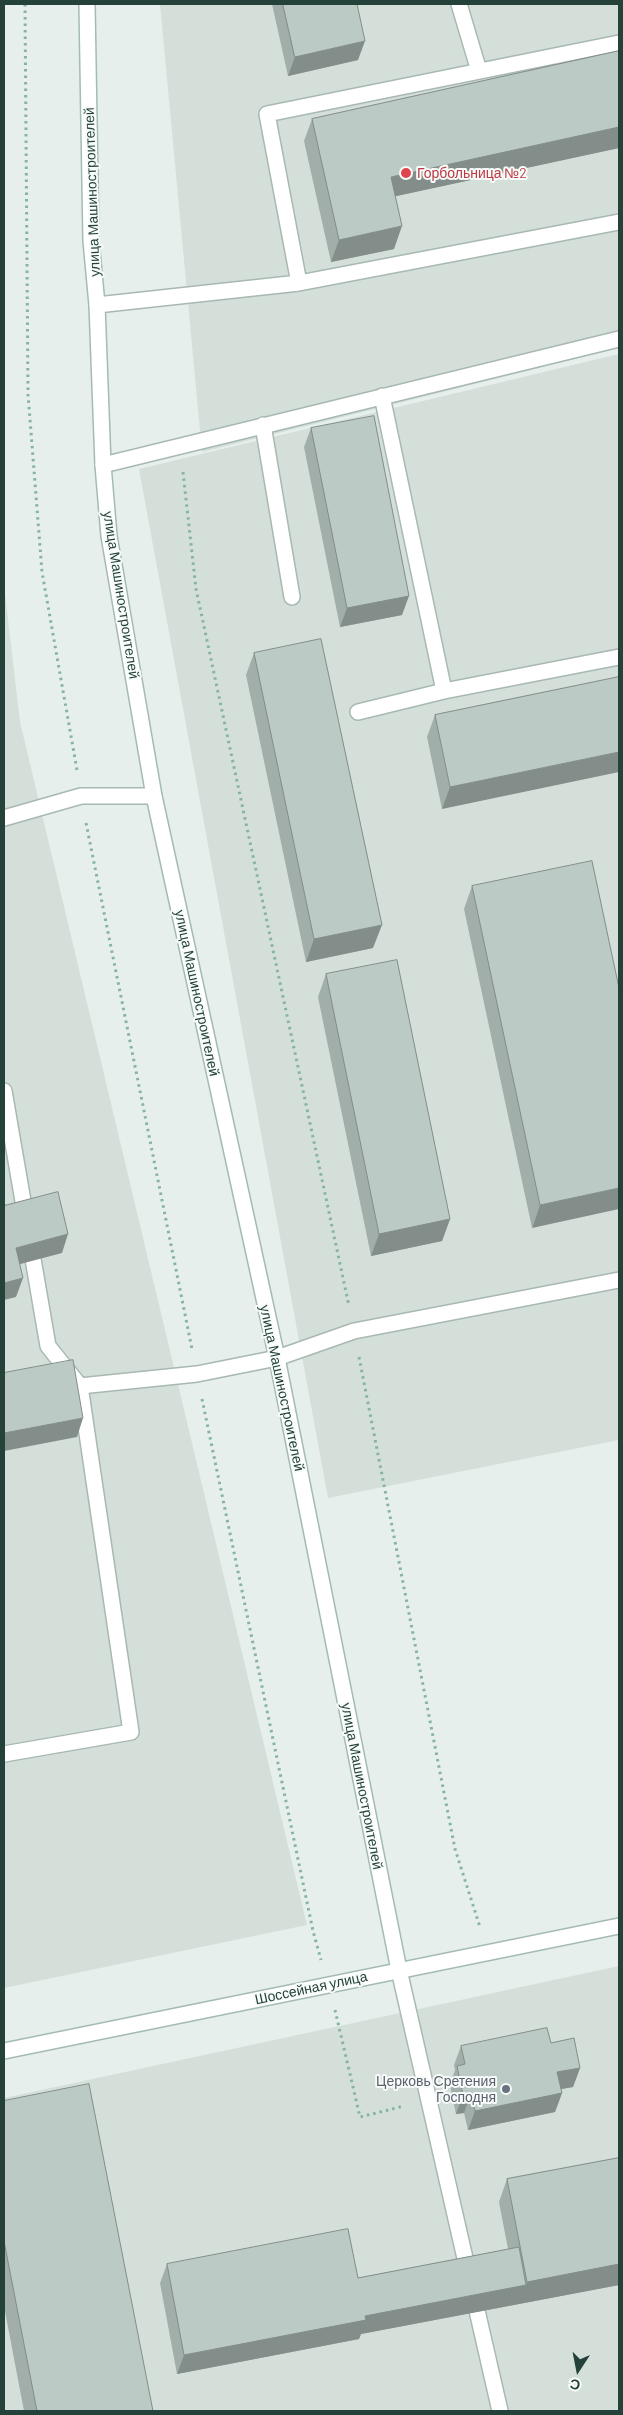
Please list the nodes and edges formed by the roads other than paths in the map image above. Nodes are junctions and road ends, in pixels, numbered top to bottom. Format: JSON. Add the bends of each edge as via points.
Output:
{"nodes":[{"id":1,"x":87,"y":4,"type":"edge"},
{"id":2,"x":459,"y":4,"type":"edge"},
{"id":3,"x":619,"y":44,"type":"edge"},
{"id":4,"x":479,"y":72,"type":"junction"},
{"id":5,"x":619,"y":222,"type":"edge"},
{"id":6,"x":299,"y":283,"type":"junction"},
{"id":7,"x":97,"y":305,"type":"junction"},
{"id":8,"x":619,"y":339,"type":"edge"},
{"id":9,"x":382,"y":396,"type":"junction"},
{"id":10,"x":263,"y":425,"type":"junction"},
{"id":11,"x":103,"y":465,"type":"junction"},
{"id":12,"x":292,"y":597,"type":"dead end"},
{"id":13,"x":619,"y":658,"type":"edge"},
{"id":14,"x":444,"y":691,"type":"junction"},
{"id":15,"x":358,"y":712,"type":"dead end"},
{"id":16,"x":154,"y":796,"type":"junction"},
{"id":17,"x":4,"y":818,"type":"edge"},
{"id":18,"x":4,"y":1091,"type":"edge"},
{"id":19,"x":619,"y":1280,"type":"edge"},
{"id":20,"x":277,"y":1358,"type":"junction"},
{"id":21,"x":80,"y":1386,"type":"junction"},
{"id":22,"x":4,"y":1754,"type":"edge"},
{"id":23,"x":619,"y":1926,"type":"edge"},
{"id":24,"x":399,"y":1970,"type":"junction"},
{"id":25,"x":4,"y":2051,"type":"edge"},
{"id":26,"x":500,"y":2411,"type":"edge"}],
"edges":[{"from":1,"to":7,"type":"street","name":"улица Машиностроителей","via":[[91,241]]},
{"from":2,"to":4,"type":"street"},
{"from":3,"to":4,"type":"street"},
{"from":4,"to":6,"type":"street","via":[[267,114]]},
{"from":5,"to":6,"type":"street"},
{"from":6,"to":7,"type":"street"},
{"from":7,"to":11,"type":"street","name":"улица Машиностроителей"},
{"from":8,"to":9,"type":"street"},
{"from":9,"to":10,"type":"street"},
{"from":9,"to":14,"type":"street"},
{"from":10,"to":11,"type":"street"},
{"from":10,"to":12,"type":"street"},
{"from":11,"to":16,"type":"street","name":"улица Машиностроителей","via":[[109,536]]},
{"from":13,"to":14,"type":"street"},
{"from":14,"to":15,"type":"street"},
{"from":16,"to":17,"type":"street","via":[[81,796]]},
{"from":16,"to":20,"type":"street","name":"улица Машиностроителей"},
{"from":18,"to":21,"type":"street","via":[[48,1346]]},
{"from":19,"to":20,"type":"street","via":[[354,1331]]},
{"from":20,"to":21,"type":"street","via":[[197,1374]]},
{"from":20,"to":24,"type":"street","name":"улица Машиностроителей"},
{"from":21,"to":22,"type":"street","via":[[131,1732]]},
{"from":23,"to":24,"type":"street","name":"Шоссейная улица"},
{"from":24,"to":25,"type":"street","name":"Шоссейная улица"},
{"from":24,"to":26,"type":"street","name":"улица Машиностроителей"}]}
